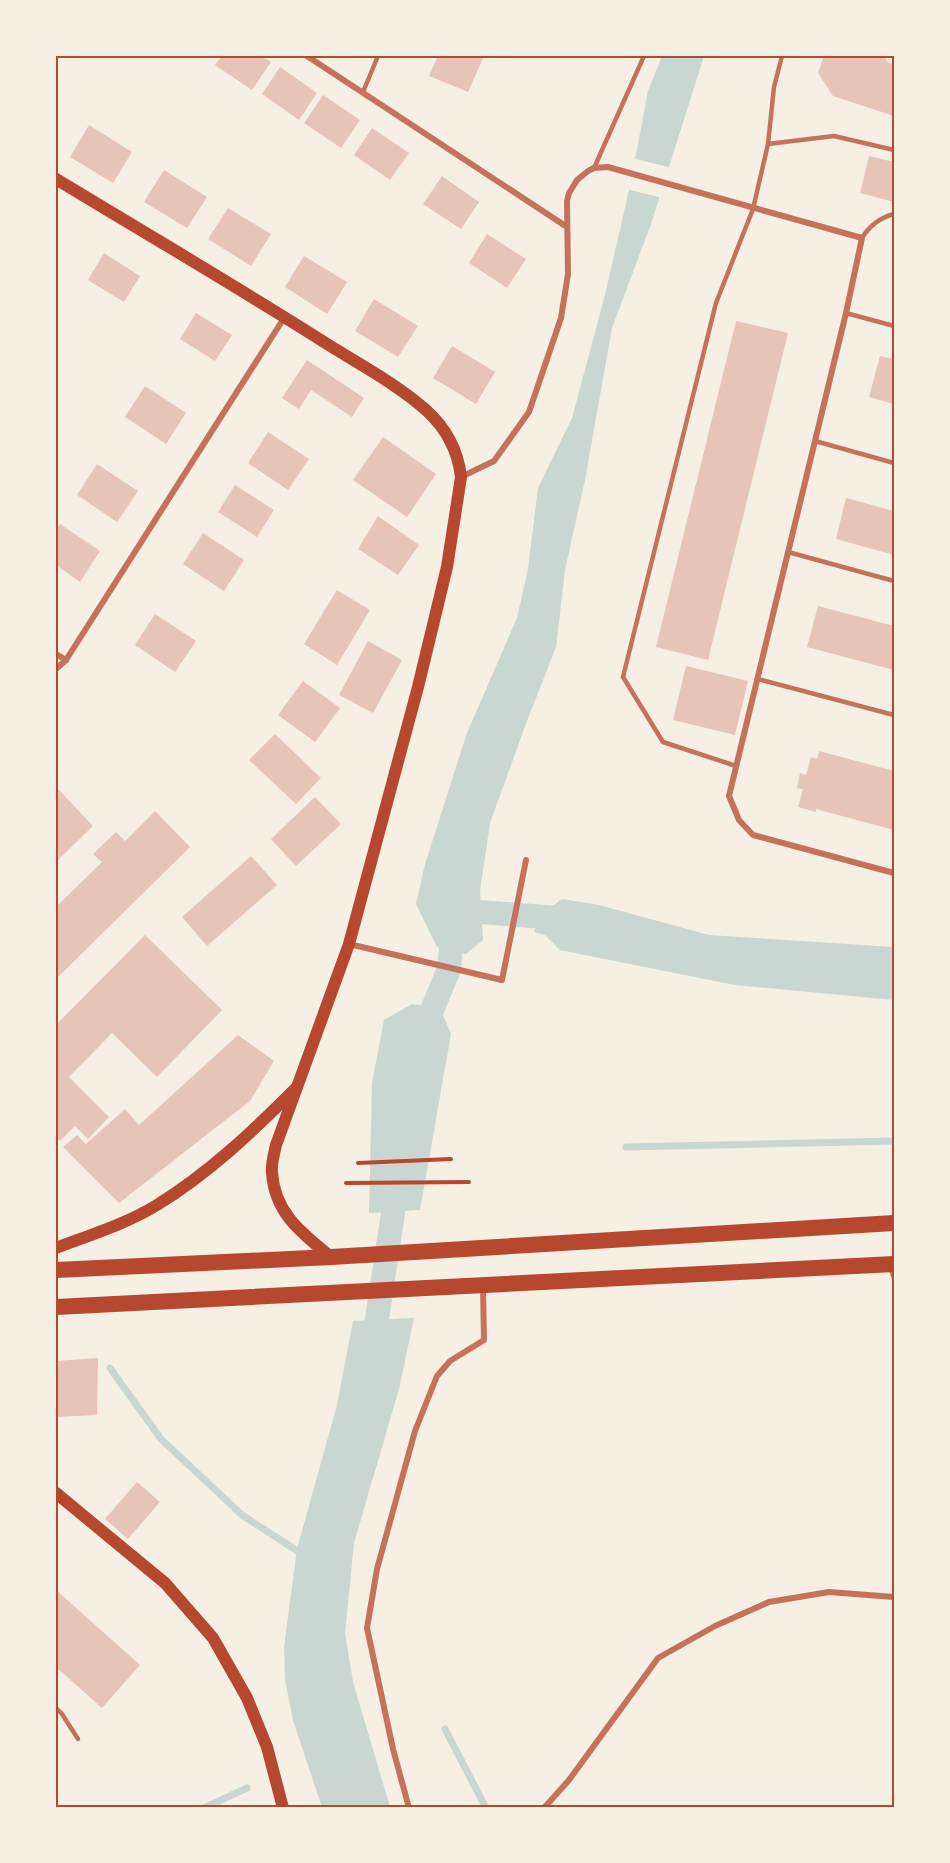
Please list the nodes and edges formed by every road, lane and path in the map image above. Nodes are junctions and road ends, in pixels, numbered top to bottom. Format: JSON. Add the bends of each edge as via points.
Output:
{"nodes":[{"id":1,"x":307,"y":56,"type":"edge"},
{"id":2,"x":378,"y":56,"type":"edge"},
{"id":3,"x":644,"y":56,"type":"edge"},
{"id":4,"x":782,"y":56,"type":"edge"},
{"id":5,"x":363,"y":92,"type":"junction"},
{"id":6,"x":768,"y":144,"type":"junction"},
{"id":7,"x":894,"y":150,"type":"edge"},
{"id":8,"x":594,"y":168,"type":"junction"},
{"id":9,"x":56,"y":179,"type":"edge"},
{"id":10,"x":753,"y":209,"type":"junction"},
{"id":11,"x":894,"y":214,"type":"edge"},
{"id":12,"x":567,"y":227,"type":"junction"},
{"id":13,"x":862,"y":238,"type":"junction"},
{"id":14,"x":846,"y":313,"type":"junction"},
{"id":15,"x":285,"y":317,"type":"junction"},
{"id":16,"x":894,"y":326,"type":"edge"},
{"id":17,"x":815,"y":441,"type":"junction"},
{"id":18,"x":894,"y":463,"type":"edge"},
{"id":19,"x":460,"y":477,"type":"junction"},
{"id":20,"x":788,"y":552,"type":"junction"},
{"id":21,"x":894,"y":581,"type":"edge"},
{"id":22,"x":56,"y":654,"type":"edge"},
{"id":23,"x":66,"y":660,"type":"junction"},
{"id":24,"x":56,"y":669,"type":"edge"},
{"id":25,"x":758,"y":679,"type":"junction"},
{"id":26,"x":894,"y":715,"type":"edge"},
{"id":27,"x":736,"y":766,"type":"junction"},
{"id":28,"x":526,"y":861,"type":"dead end"},
{"id":29,"x":894,"y":873,"type":"edge"},
{"id":30,"x":349,"y":944,"type":"junction"},
{"id":31,"x":298,"y":1086,"type":"junction"},
{"id":32,"x":451,"y":1160,"type":"dead end"},
{"id":33,"x":358,"y":1162,"type":"dead end"},
{"id":34,"x":469,"y":1182,"type":"dead end"},
{"id":35,"x":346,"y":1183,"type":"dead end"},
{"id":36,"x":894,"y":1223,"type":"edge"},
{"id":37,"x":56,"y":1248,"type":"edge"},
{"id":38,"x":331,"y":1257,"type":"junction"},
{"id":39,"x":893,"y":1269,"type":"edge"},
{"id":40,"x":56,"y":1270,"type":"edge"},
{"id":41,"x":483,"y":1285,"type":"junction"},
{"id":42,"x":59,"y":1308,"type":"edge"},
{"id":43,"x":56,"y":1493,"type":"edge"},
{"id":44,"x":894,"y":1597,"type":"edge"},
{"id":45,"x":56,"y":1708,"type":"edge"},
{"id":46,"x":78,"y":1739,"type":"dead end"},
{"id":47,"x":283,"y":1808,"type":"edge"},
{"id":48,"x":409,"y":1808,"type":"edge"},
{"id":49,"x":544,"y":1808,"type":"edge"}],
"edges":[{"from":1,"to":5,"type":"street"},
{"from":2,"to":5,"type":"lane"},
{"from":3,"to":8,"type":"lane"},
{"from":4,"to":6,"type":"lane","via":[[774,87]]},
{"from":5,"to":12,"type":"street"},
{"from":6,"to":7,"type":"lane","via":[[834,136]]},
{"from":6,"to":10,"type":"lane"},
{"from":8,"to":10,"type":"street","via":[[608,167]]},
{"from":8,"to":12,"type":"street","via":[[572,187],[567,201]]},
{"from":9,"to":15,"type":"main road"},
{"from":10,"to":13,"type":"street"},
{"from":10,"to":27,"type":"lane","via":[[716,303],[623,677],[663,741]]},
{"from":11,"to":13,"type":"lane","via":[[883,217]]},
{"from":12,"to":19,"type":"street","via":[[568,274],[561,318],[529,412],[494,461]]},
{"from":13,"to":14,"type":"street"},
{"from":14,"to":16,"type":"lane"},
{"from":14,"to":17,"type":"street"},
{"from":15,"to":19,"type":"main road","via":[[427,411],[451,442]]},
{"from":15,"to":23,"type":"street"},
{"from":17,"to":18,"type":"lane"},
{"from":17,"to":20,"type":"street"},
{"from":19,"to":30,"type":"main road","via":[[447,567]]},
{"from":20,"to":21,"type":"lane"},
{"from":20,"to":25,"type":"street"},
{"from":22,"to":23,"type":"street"},
{"from":23,"to":24,"type":"street"},
{"from":25,"to":26,"type":"lane"},
{"from":25,"to":27,"type":"street"},
{"from":27,"to":29,"type":"street","via":[[729,796],[739,820],[753,835]]},
{"from":28,"to":30,"type":"street","via":[[502,980]]},
{"from":30,"to":31,"type":"main road"},
{"from":31,"to":37,"type":"main road","via":[[244,1140],[158,1204]]},
{"from":31,"to":38,"type":"main road","via":[[276,1145],[272,1172],[276,1194],[298,1230]]},
{"from":32,"to":33,"type":"path"},
{"from":34,"to":35,"type":"path"},
{"from":36,"to":38,"type":"highway"},
{"from":38,"to":40,"type":"highway"},
{"from":39,"to":41,"type":"highway"},
{"from":41,"to":42,"type":"highway"},
{"from":41,"to":48,"type":"street","via":[[484,1340],[450,1361],[437,1376],[414,1431],[377,1569],[367,1628]]},
{"from":43,"to":47,"type":"main road","via":[[165,1583],[213,1638],[259,1727]]},
{"from":44,"to":49,"type":"street","via":[[829,1592],[769,1602],[658,1658]]},
{"from":45,"to":46,"type":"lane"}]}
